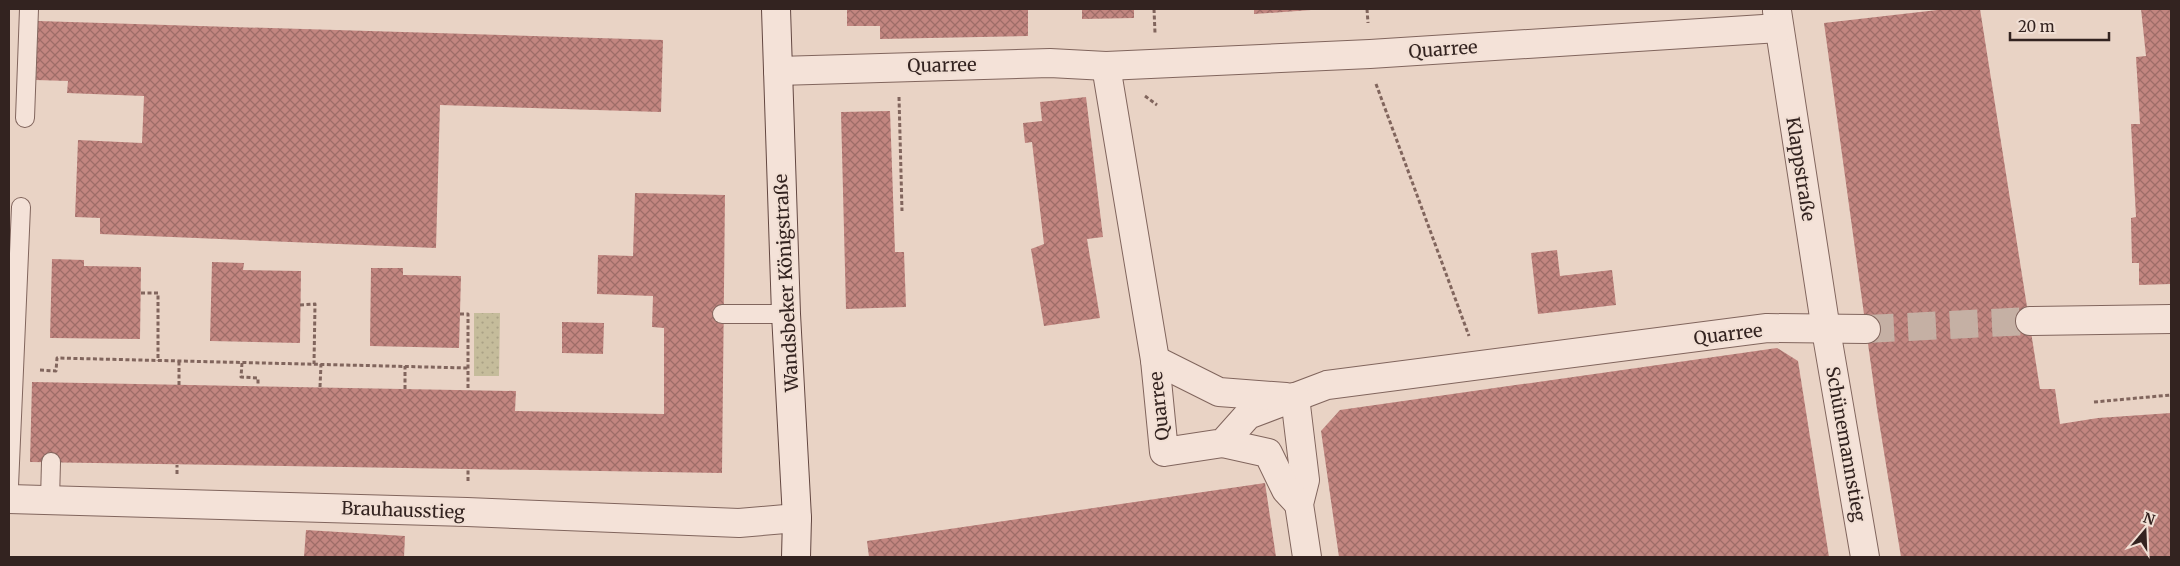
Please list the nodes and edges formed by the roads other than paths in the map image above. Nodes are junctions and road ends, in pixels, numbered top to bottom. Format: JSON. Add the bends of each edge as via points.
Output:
{"nodes":[{"id":1,"x":29,"y":9,"type":"edge"},
{"id":2,"x":776,"y":9,"type":"edge"},
{"id":3,"x":1778,"y":18,"type":"edge"},
{"id":4,"x":1106,"y":66,"type":"junction"},
{"id":5,"x":778,"y":71,"type":"junction"},
{"id":6,"x":24,"y":118,"type":"dead end"},
{"id":7,"x":21,"y":207,"type":"dead end"},
{"id":8,"x":722,"y":314,"type":"dead end"},
{"id":9,"x":786,"y":314,"type":"junction"},
{"id":10,"x":2171,"y":319,"type":"edge"},
{"id":11,"x":2030,"y":321,"type":"tunnel mouth"},
{"id":12,"x":1866,"y":328,"type":"tunnel mouth"},
{"id":13,"x":1826,"y":330,"type":"junction"},
{"id":14,"x":1155,"y":360,"type":"junction"},
{"id":15,"x":12,"y":370,"type":"edge"},
{"id":16,"x":1295,"y":397,"type":"junction"},
{"id":17,"x":1223,"y":443,"type":"junction"},
{"id":18,"x":51,"y":462,"type":"dead end"},
{"id":19,"x":9,"y":486,"type":"edge"},
{"id":20,"x":9,"y":499,"type":"edge"},
{"id":21,"x":50,"y":500,"type":"junction"},
{"id":22,"x":1299,"y":504,"type":"junction"},
{"id":23,"x":797,"y":518,"type":"junction"},
{"id":24,"x":796,"y":557,"type":"edge"},
{"id":25,"x":1307,"y":557,"type":"edge"},
{"id":26,"x":1865,"y":557,"type":"edge"}],
"edges":[{"from":1,"to":6,"type":"lane"},
{"from":2,"to":5,"type":"street","name":"Wandsbeker Königstraße"},
{"from":3,"to":4,"type":"street","name":"Quarree","via":[[1370,54]]},
{"from":3,"to":13,"type":"street","name":"Klappstraße"},
{"from":4,"to":5,"type":"street","name":"Quarree","via":[[1050,63]]},
{"from":4,"to":14,"type":"street","name":"Quarree"},
{"from":5,"to":9,"type":"street","name":"Wandsbeker Königstraße"},
{"from":7,"to":15,"type":"lane"},
{"from":8,"to":9,"type":"lane"},
{"from":9,"to":23,"type":"street","name":"Wandsbeker Königstraße"},
{"from":10,"to":11,"type":"street"},
{"from":12,"to":13,"type":"street","name":"Quarree"},
{"from":13,"to":16,"type":"street","name":"Quarree","via":[[1767,328],[1327,384]]},
{"from":13,"to":26,"type":"street","name":"Schünemannstieg"},
{"from":14,"to":16,"type":"street","name":"Quarree","via":[[1219,392]]},
{"from":14,"to":17,"type":"street","name":"Quarree","via":[[1164,452]]},
{"from":15,"to":19,"type":"lane"},
{"from":16,"to":17,"type":"street","name":"Quarree","via":[[1248,415]]},
{"from":16,"to":22,"type":"street","via":[[1305,480]]},
{"from":17,"to":22,"type":"street","name":"Quarree","via":[[1268,453],[1286,490]]},
{"from":18,"to":21,"type":"lane"},
{"from":20,"to":21,"type":"street","name":"Brauhausstieg"},
{"from":21,"to":23,"type":"street","name":"Brauhausstieg","via":[[739,523]]},
{"from":22,"to":25,"type":"street"},
{"from":23,"to":24,"type":"street","name":"Wandsbeker Königstraße"}]}
